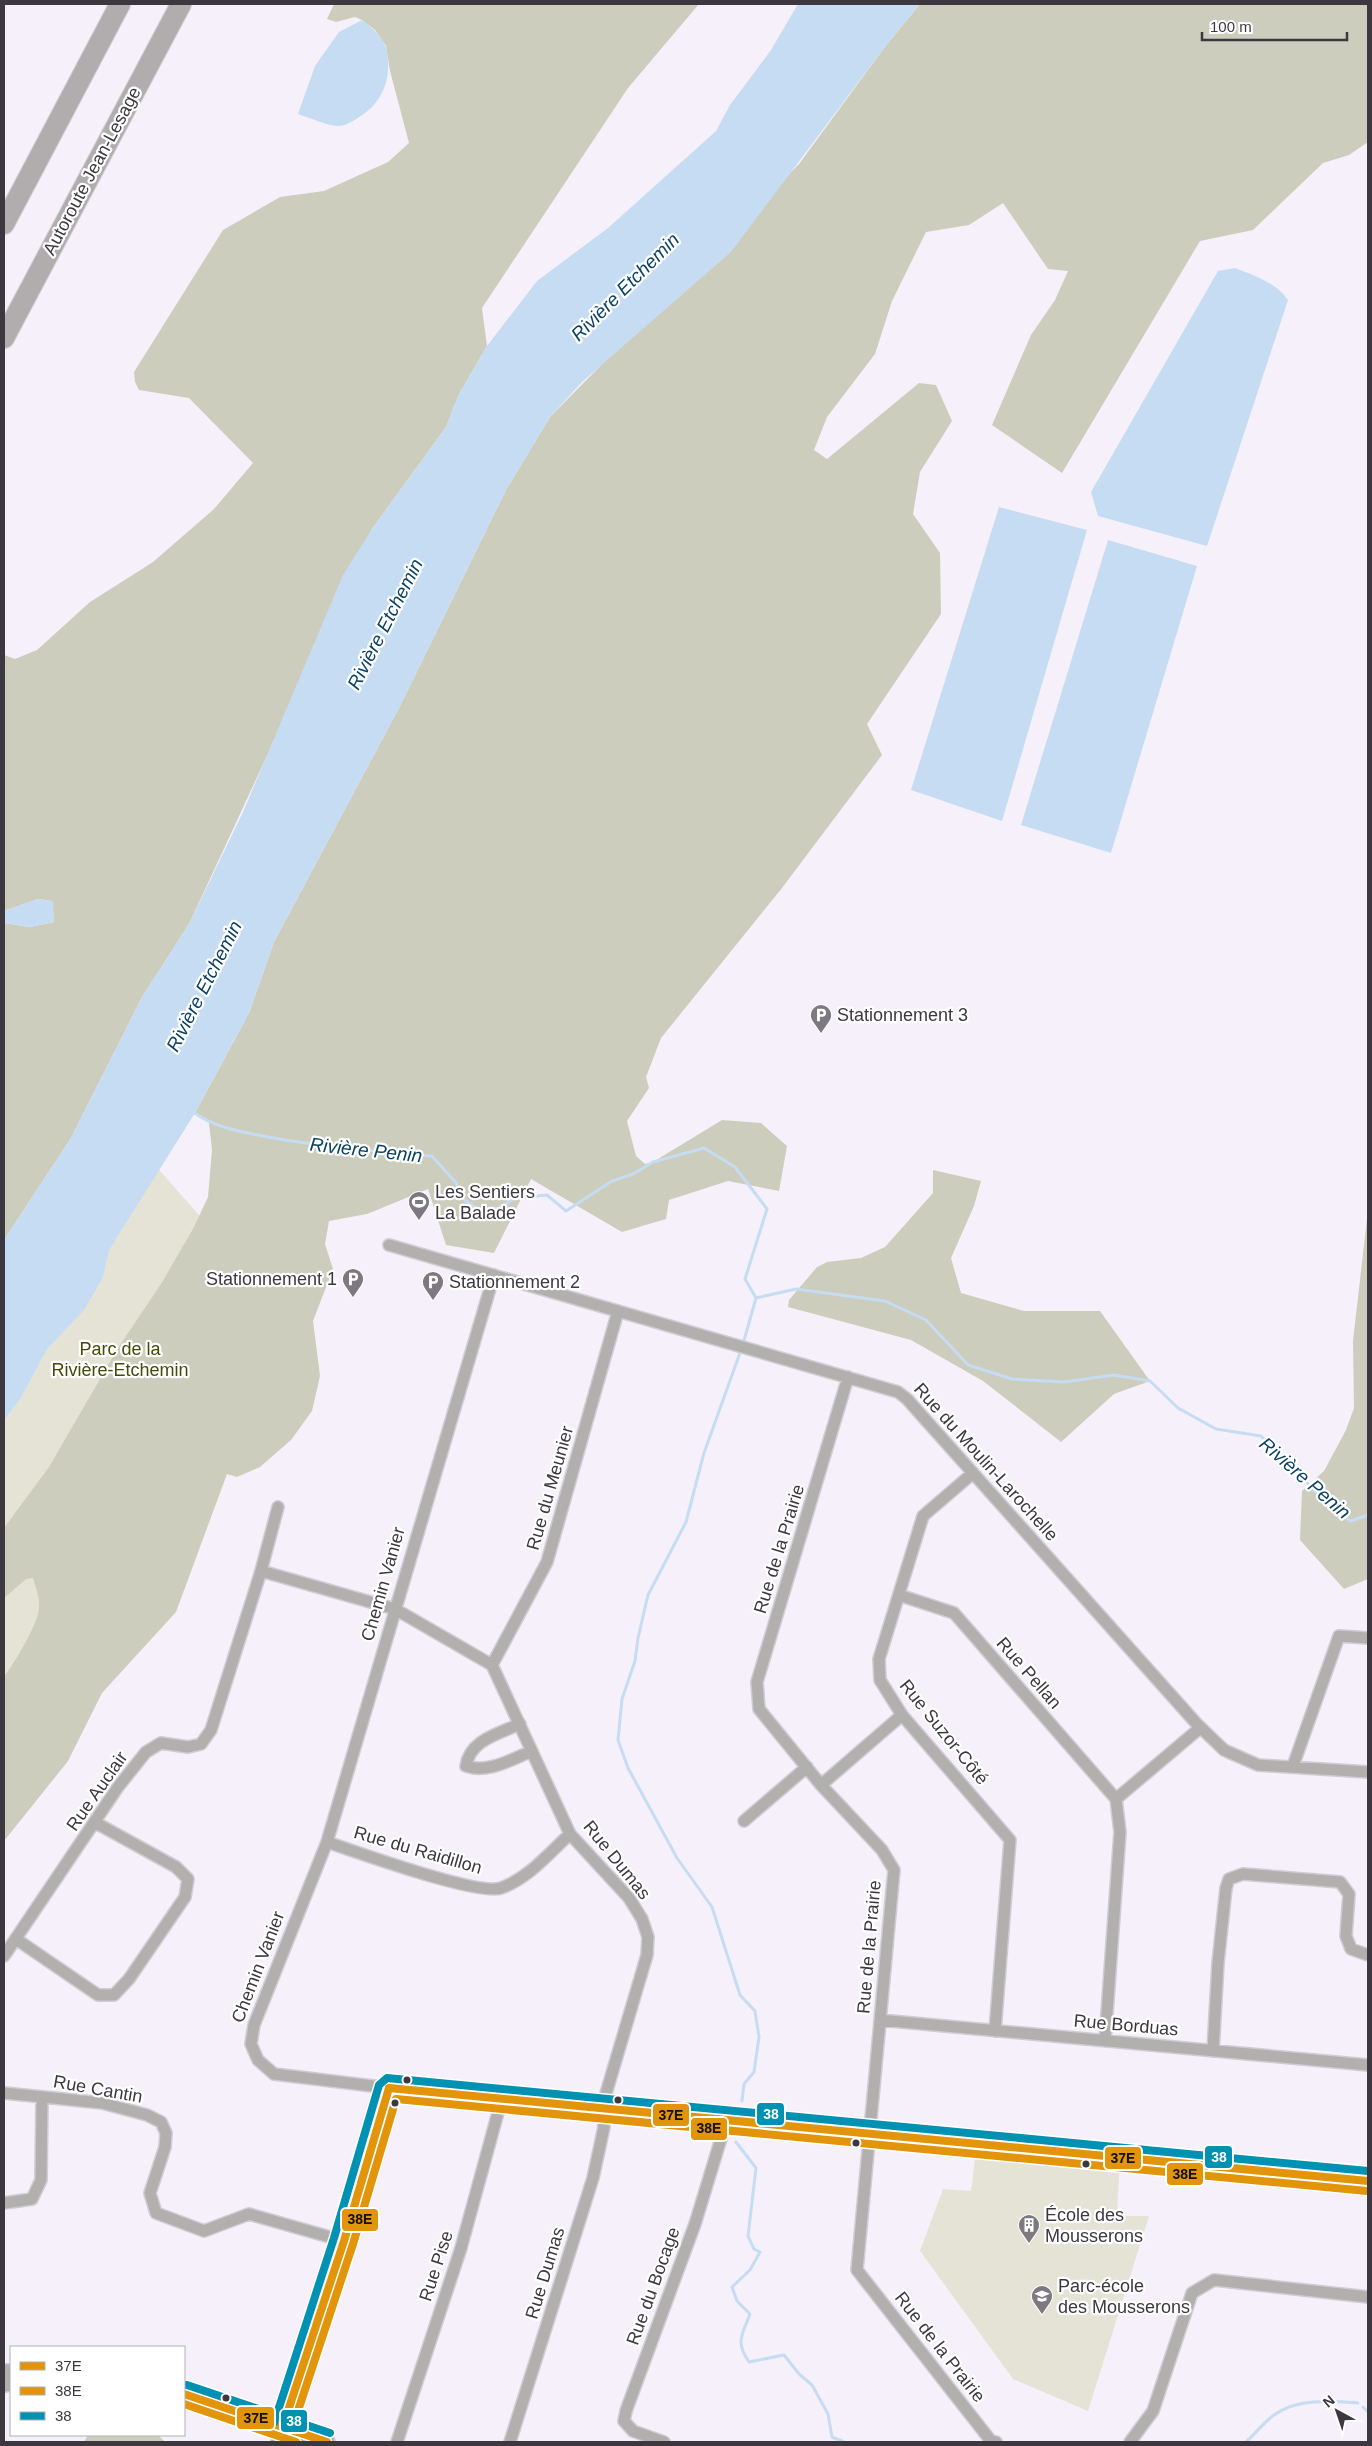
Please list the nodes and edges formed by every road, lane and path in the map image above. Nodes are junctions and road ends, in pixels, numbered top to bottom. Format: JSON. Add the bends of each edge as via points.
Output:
{"nodes":[{"id":1,"x":120,"y":4,"type":"edge"},
{"id":2,"x":181,"y":4,"type":"edge"},
{"id":3,"x":4,"y":224,"type":"edge"},
{"id":4,"x":4,"y":338,"type":"edge"},
{"id":5,"x":389,"y":1245,"type":"dead end"},
{"id":6,"x":494,"y":1275,"type":"junction"},
{"id":7,"x":618,"y":1311,"type":"junction"},
{"id":8,"x":848,"y":1378,"type":"junction"},
{"id":9,"x":973,"y":1472,"type":"junction"},
{"id":10,"x":278,"y":1507,"type":"dead end"},
{"id":11,"x":261,"y":1571,"type":"junction"},
{"id":12,"x":899,"y":1595,"type":"junction"},
{"id":13,"x":395,"y":1609,"type":"junction"},
{"id":14,"x":1368,"y":1638,"type":"edge"},
{"id":15,"x":492,"y":1664,"type":"junction"},
{"id":16,"x":902,"y":1715,"type":"junction"},
{"id":17,"x":520,"y":1724,"type":"junction"},
{"id":18,"x":1200,"y":1728,"type":"junction"},
{"id":19,"x":532,"y":1750,"type":"junction"},
{"id":20,"x":1294,"y":1766,"type":"junction"},
{"id":21,"x":807,"y":1767,"type":"junction"},
{"id":22,"x":1368,"y":1772,"type":"edge"},
{"id":23,"x":821,"y":1785,"type":"junction"},
{"id":24,"x":1116,"y":1799,"type":"junction"},
{"id":25,"x":744,"y":1820,"type":"dead end"},
{"id":26,"x":96,"y":1823,"type":"junction"},
{"id":27,"x":570,"y":1834,"type":"junction"},
{"id":28,"x":328,"y":1842,"type":"junction"},
{"id":29,"x":16,"y":1939,"type":"junction"},
{"id":30,"x":1368,"y":1955,"type":"edge"},
{"id":31,"x":4,"y":1956,"type":"edge"},
{"id":32,"x":880,"y":2020,"type":"junction"},
{"id":33,"x":995,"y":2031,"type":"junction"},
{"id":34,"x":1104,"y":2041,"type":"junction"},
{"id":35,"x":1213,"y":2051,"type":"junction"},
{"id":36,"x":1368,"y":2065,"type":"edge"},
{"id":37,"x":389,"y":2088,"type":"junction"},
{"id":38,"x":4,"y":2092,"type":"edge"},
{"id":39,"x":42,"y":2097,"type":"junction"},
{"id":40,"x":502,"y":2098,"type":"junction"},
{"id":41,"x":602,"y":2107,"type":"junction"},
{"id":42,"x":727,"y":2119,"type":"junction"},
{"id":43,"x":870,"y":2132,"type":"junction"},
{"id":44,"x":1368,"y":2181,"type":"edge"},
{"id":45,"x":4,"y":2202,"type":"edge"},
{"id":46,"x":344,"y":2241,"type":"junction"},
{"id":47,"x":1368,"y":2297,"type":"edge"},
{"id":48,"x":185,"y":2394,"type":"edge"},
{"id":49,"x":283,"y":2426,"type":"junction"},
{"id":50,"x":278,"y":2442,"type":"edge"},
{"id":51,"x":327,"y":2442,"type":"edge"},
{"id":52,"x":397,"y":2442,"type":"edge"},
{"id":53,"x":510,"y":2442,"type":"edge"},
{"id":54,"x":664,"y":2442,"type":"edge"},
{"id":55,"x":996,"y":2442,"type":"edge"},
{"id":56,"x":1130,"y":2442,"type":"edge"}],
"edges":[{"from":1,"to":3,"type":"highway"},
{"from":2,"to":4,"type":"highway","name":"Autoroute Jean-Lesage"},
{"from":5,"to":6,"type":"street","name":"Rue du Moulin-Larochelle"},
{"from":6,"to":7,"type":"street","name":"Rue du Moulin-Larochelle"},
{"from":6,"to":13,"type":"street","name":"Chemin Vanier"},
{"from":7,"to":8,"type":"street","name":"Rue du Moulin-Larochelle"},
{"from":7,"to":15,"type":"street","name":"Rue du Meunier","via":[[547,1562]]},
{"from":8,"to":9,"type":"street","name":"Rue du Moulin-Larochelle","via":[[898,1392]]},
{"from":8,"to":21,"type":"street","name":"Rue de la Prairie","via":[[757,1682],[759,1709]]},
{"from":9,"to":12,"type":"street","name":"Rue Suzor-Côté","via":[[922,1516]]},
{"from":9,"to":18,"type":"street","name":"Rue du Moulin-Larochelle"},
{"from":10,"to":11,"type":"street","name":"Rue Auclair"},
{"from":11,"to":13,"type":"street"},
{"from":11,"to":26,"type":"street","name":"Rue Auclair","via":[[211,1730],[201,1744],[188,1747],[162,1743],[146,1752],[118,1787]]},
{"from":12,"to":16,"type":"street","name":"Rue Suzor-Côté","via":[[880,1659],[880,1680]]},
{"from":12,"to":24,"type":"street","name":"Rue Pellan","via":[[954,1613]]},
{"from":13,"to":15,"type":"street"},
{"from":13,"to":28,"type":"street","name":"Chemin Vanier"},
{"from":14,"to":20,"type":"street","via":[[1339,1636]]},
{"from":15,"to":17,"type":"street","name":"Rue Dumas"},
{"from":16,"to":23,"type":"street"},
{"from":16,"to":33,"type":"street","name":"Rue Suzor-Côté","via":[[1010,1840]]},
{"from":17,"to":19,"type":"street","name":"Rue Dumas"},
{"from":17,"to":19,"type":"street","via":[[477,1744],[468,1755],[466,1766],[474,1769],[494,1767]]},
{"from":18,"to":20,"type":"street","name":"Rue du Moulin-Larochelle","via":[[1224,1750],[1258,1765]]},
{"from":18,"to":24,"type":"street"},
{"from":19,"to":27,"type":"street","name":"Rue Dumas"},
{"from":20,"to":22,"type":"street","name":"Rue du Moulin-Larochelle"},
{"from":21,"to":23,"type":"street","name":"Rue de la Prairie"},
{"from":21,"to":25,"type":"street"},
{"from":23,"to":32,"type":"street","name":"Rue de la Prairie","via":[[882,1850],[894,1870]]},
{"from":24,"to":34,"type":"street","via":[[1120,1832]]},
{"from":26,"to":29,"type":"street","name":"Rue Auclair"},
{"from":26,"to":29,"type":"street","via":[[176,1868],[188,1879],[185,1897],[129,1979],[114,1995],[98,1995]]},
{"from":27,"to":28,"type":"street","name":"Rue du Raidillon","via":[[520,1880],[498,1889],[408,1869]]},
{"from":27,"to":41,"type":"street","name":"Rue Dumas","via":[[629,1898],[648,1937],[647,1955]]},
{"from":28,"to":37,"type":"street","name":"Chemin Vanier","via":[[254,2025],[251,2044],[258,2060],[274,2074]]},
{"from":29,"to":31,"type":"street","name":"Rue Auclair"},
{"from":30,"to":35,"type":"street","via":[[1351,1949],[1346,1936],[1349,1894],[1340,1882],[1243,1874],[1229,1879],[1218,1963]]},
{"from":32,"to":33,"type":"street","name":"Rue Borduas"},
{"from":32,"to":43,"type":"street","name":"Rue de la Prairie"},
{"from":33,"to":34,"type":"street","name":"Rue Borduas"},
{"from":34,"to":35,"type":"street","name":"Rue Borduas"},
{"from":35,"to":36,"type":"street","name":"Rue Borduas"},
{"from":37,"to":40,"type":"street","name":"Chemin Vanier"},
{"from":37,"to":46,"type":"street"},
{"from":38,"to":39,"type":"street","name":"Rue Cantin"},
{"from":39,"to":45,"type":"street","via":[[41,2180],[32,2199]]},
{"from":39,"to":46,"type":"street","name":"Rue Cantin","via":[[102,2103],[161,2122],[166,2133],[165,2146],[150,2193],[156,2212],[204,2231],[249,2214]]},
{"from":40,"to":41,"type":"street","name":"Chemin Vanier"},
{"from":40,"to":52,"type":"street","name":"Rue Pise","via":[[460,2248]]},
{"from":41,"to":42,"type":"street","name":"Chemin Vanier"},
{"from":41,"to":53,"type":"street","name":"Rue Dumas","via":[[604,2127],[593,2178]]},
{"from":42,"to":43,"type":"street","name":"Chemin Vanier"},
{"from":42,"to":54,"type":"street","name":"Rue du Bocage","via":[[695,2224],[624,2421],[633,2431]]},
{"from":43,"to":44,"type":"street","name":"Chemin Vanier"},
{"from":43,"to":55,"type":"street","name":"Rue de la Prairie","via":[[857,2270],[991,2441]]},
{"from":46,"to":49,"type":"street"},
{"from":47,"to":56,"type":"street","via":[[1214,2280],[1192,2293],[1153,2411]]},
{"from":48,"to":49,"type":"main road"},
{"from":49,"to":50,"type":"street"},
{"from":49,"to":51,"type":"main road"}]}
